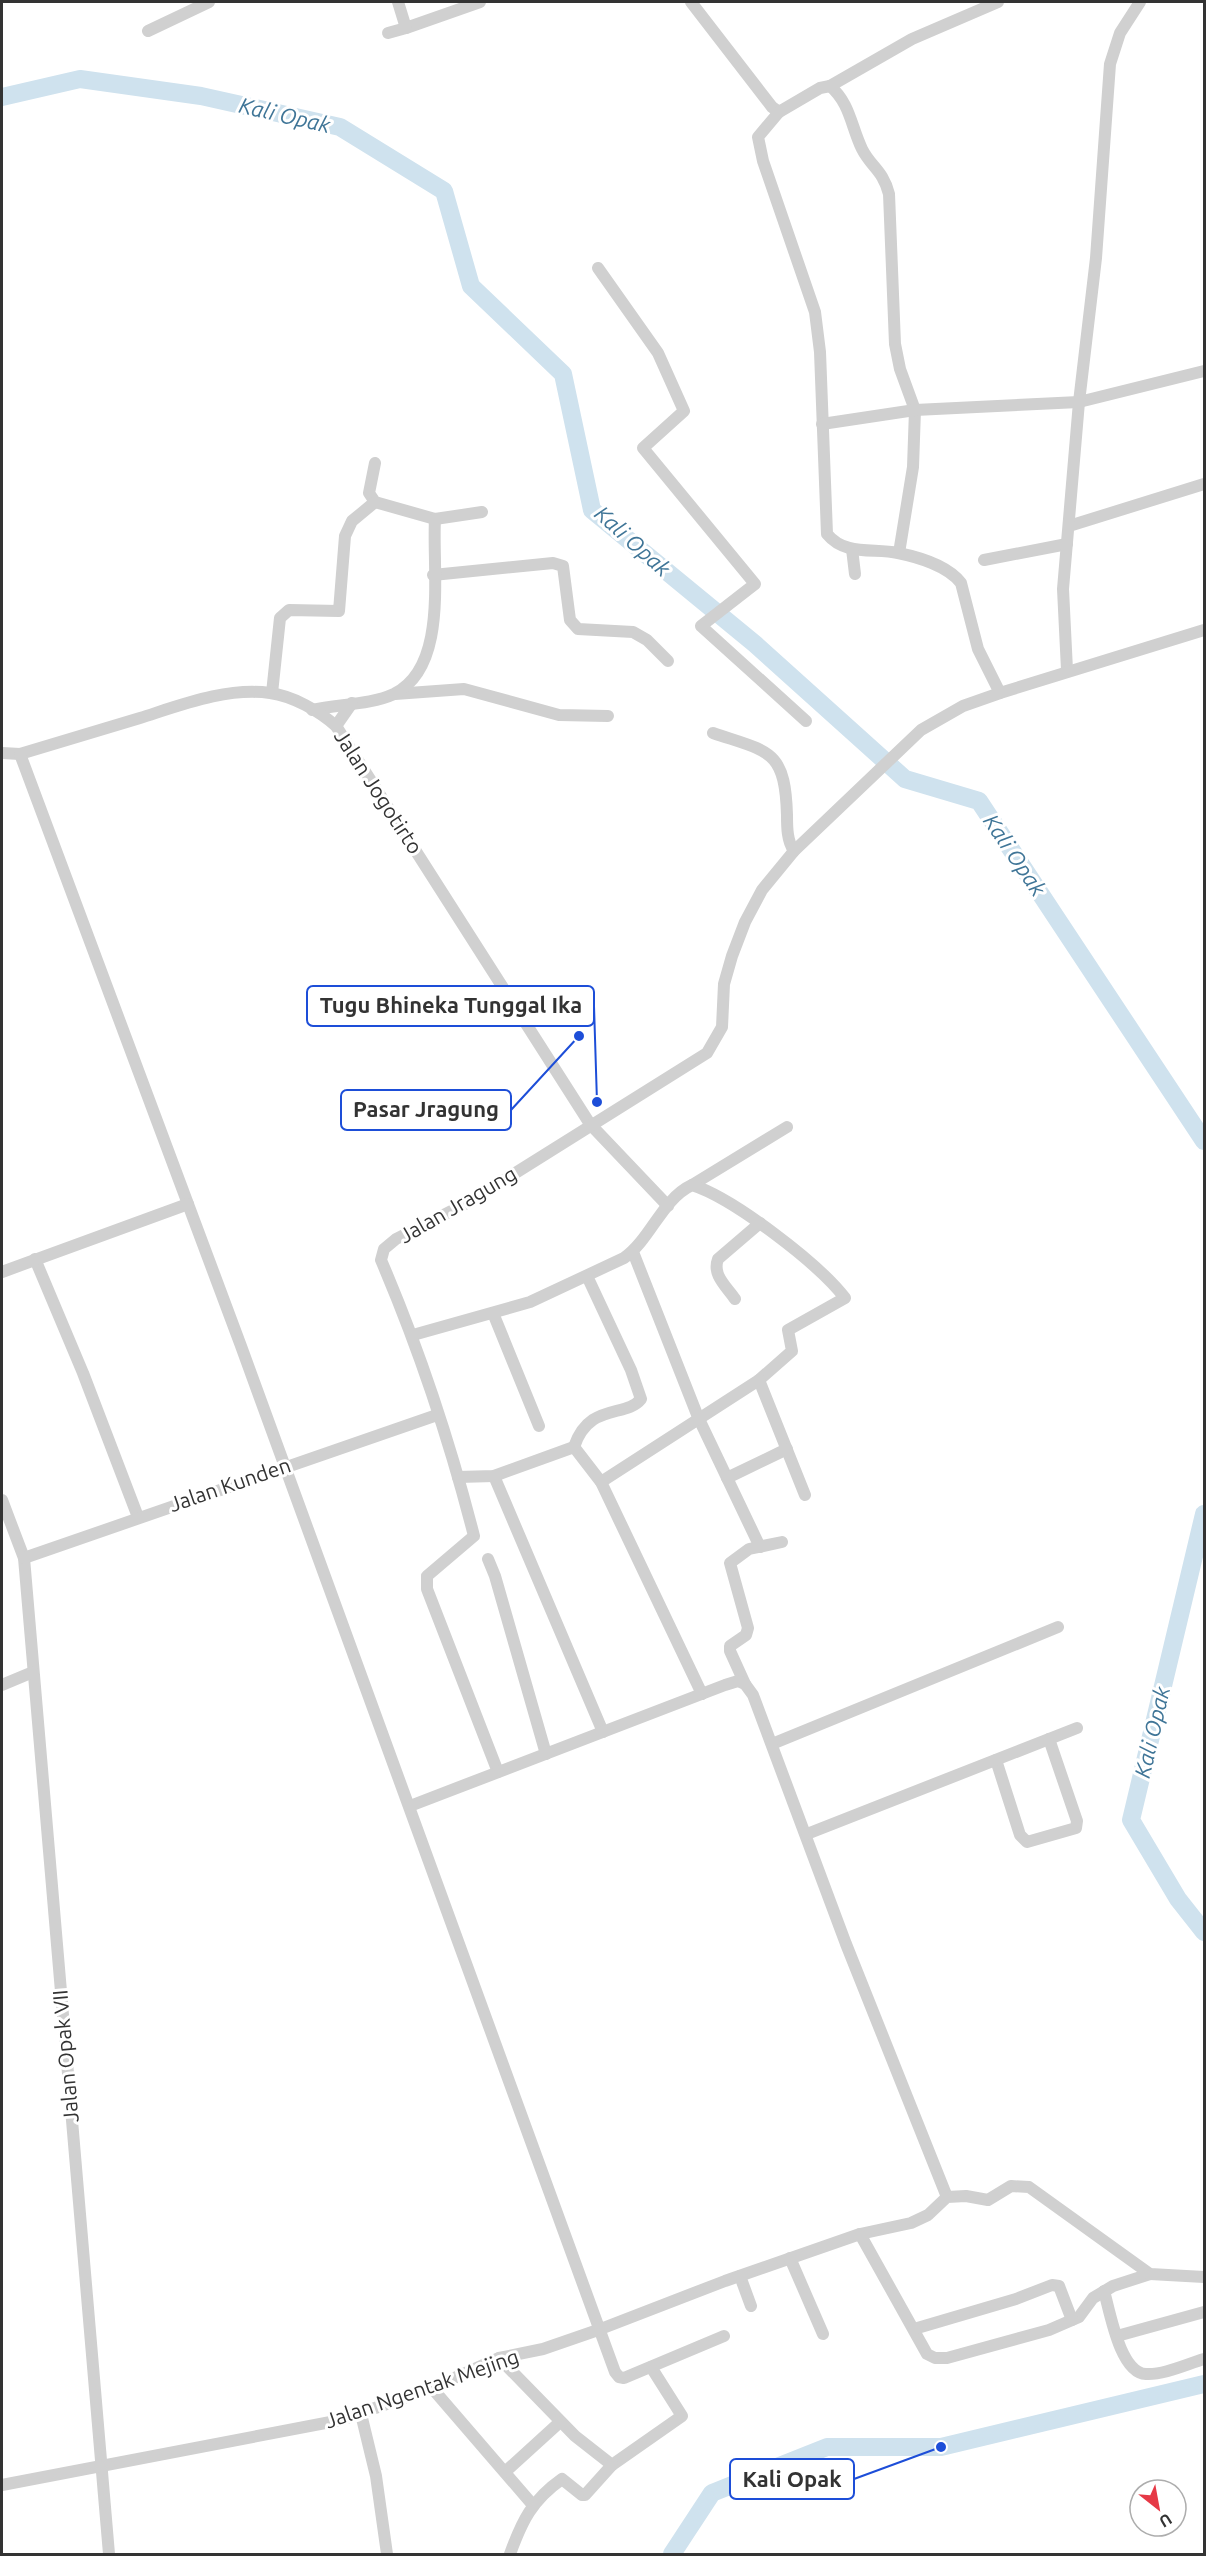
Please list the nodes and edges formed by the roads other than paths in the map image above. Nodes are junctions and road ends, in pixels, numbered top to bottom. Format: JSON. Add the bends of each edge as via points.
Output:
{"nodes":[{"id":1,"x":209,"y":2,"type":"edge"},
{"id":2,"x":398,"y":2,"type":"edge"},
{"id":3,"x":480,"y":2,"type":"edge"},
{"id":4,"x":691,"y":2,"type":"edge"},
{"id":5,"x":998,"y":2,"type":"edge"},
{"id":6,"x":1140,"y":2,"type":"edge"},
{"id":7,"x":406,"y":28,"type":"junction"},
{"id":8,"x":148,"y":31,"type":"dead end"},
{"id":9,"x":388,"y":33,"type":"dead end"},
{"id":10,"x":830,"y":86,"type":"junction"},
{"id":11,"x":779,"y":112,"type":"junction"},
{"id":12,"x":598,"y":268,"type":"dead end"},
{"id":13,"x":1204,"y":371,"type":"edge"},
{"id":14,"x":1079,"y":402,"type":"junction"},
{"id":15,"x":915,"y":410,"type":"junction"},
{"id":16,"x":822,"y":424,"type":"junction"},
{"id":17,"x":375,"y":463,"type":"dead end"},
{"id":18,"x":1204,"y":484,"type":"edge"},
{"id":19,"x":375,"y":502,"type":"junction"},
{"id":20,"x":482,"y":512,"type":"dead end"},
{"id":21,"x":435,"y":519,"type":"junction"},
{"id":22,"x":1069,"y":526,"type":"junction"},
{"id":23,"x":1067,"y":544,"type":"junction"},
{"id":24,"x":852,"y":549,"type":"junction"},
{"id":25,"x":899,"y":553,"type":"junction"},
{"id":26,"x":984,"y":560,"type":"dead end"},
{"id":27,"x":855,"y":574,"type":"dead end"},
{"id":28,"x":434,"y":575,"type":"junction"},
{"id":29,"x":1204,"y":630,"type":"edge"},
{"id":30,"x":668,"y":661,"type":"dead end"},
{"id":31,"x":1067,"y":670,"type":"junction"},
{"id":32,"x":272,"y":693,"type":"junction"},
{"id":33,"x":1000,"y":693,"type":"junction"},
{"id":34,"x":394,"y":694,"type":"junction"},
{"id":35,"x":352,"y":703,"type":"junction"},
{"id":36,"x":312,"y":710,"type":"junction"},
{"id":37,"x":608,"y":716,"type":"dead end"},
{"id":38,"x":806,"y":721,"type":"dead end"},
{"id":39,"x":336,"y":726,"type":"junction"},
{"id":40,"x":713,"y":733,"type":"dead end"},
{"id":41,"x":2,"y":753,"type":"edge"},
{"id":42,"x":20,"y":754,"type":"junction"},
{"id":43,"x":794,"y":851,"type":"junction"},
{"id":44,"x":590,"y":1124,"type":"junction"},
{"id":45,"x":787,"y":1127,"type":"dead end"},
{"id":46,"x":692,"y":1185,"type":"junction"},
{"id":47,"x":188,"y":1203,"type":"junction"},
{"id":48,"x":668,"y":1206,"type":"junction"},
{"id":49,"x":760,"y":1222,"type":"junction"},
{"id":50,"x":633,"y":1252,"type":"junction"},
{"id":51,"x":35,"y":1259,"type":"junction"},
{"id":52,"x":2,"y":1272,"type":"edge"},
{"id":53,"x":587,"y":1276,"type":"junction"},
{"id":54,"x":735,"y":1299,"type":"dead end"},
{"id":55,"x":493,"y":1313,"type":"junction"},
{"id":56,"x":412,"y":1335,"type":"junction"},
{"id":57,"x":759,"y":1380,"type":"junction"},
{"id":58,"x":437,"y":1415,"type":"junction"},
{"id":59,"x":698,"y":1417,"type":"junction"},
{"id":60,"x":539,"y":1426,"type":"dead end"},
{"id":61,"x":574,"y":1447,"type":"junction"},
{"id":62,"x":787,"y":1449,"type":"junction"},
{"id":63,"x":284,"y":1466,"type":"junction"},
{"id":64,"x":494,"y":1476,"type":"junction"},
{"id":65,"x":458,"y":1477,"type":"junction"},
{"id":66,"x":728,"y":1478,"type":"junction"},
{"id":67,"x":601,"y":1482,"type":"junction"},
{"id":68,"x":805,"y":1495,"type":"dead end"},
{"id":69,"x":2,"y":1500,"type":"edge"},
{"id":70,"x":138,"y":1517,"type":"junction"},
{"id":71,"x":782,"y":1542,"type":"dead end"},
{"id":72,"x":760,"y":1547,"type":"junction"},
{"id":73,"x":24,"y":1558,"type":"junction"},
{"id":74,"x":488,"y":1559,"type":"dead end"},
{"id":75,"x":1058,"y":1627,"type":"dead end"},
{"id":76,"x":33,"y":1672,"type":"junction"},
{"id":77,"x":745,"y":1684,"type":"junction"},
{"id":78,"x":2,"y":1685,"type":"edge"},
{"id":79,"x":702,"y":1694,"type":"junction"},
{"id":80,"x":1077,"y":1728,"type":"dead end"},
{"id":81,"x":603,"y":1732,"type":"junction"},
{"id":82,"x":1049,"y":1739,"type":"junction"},
{"id":83,"x":772,"y":1744,"type":"junction"},
{"id":84,"x":546,"y":1754,"type":"junction"},
{"id":85,"x":996,"y":1760,"type":"junction"},
{"id":86,"x":498,"y":1772,"type":"junction"},
{"id":87,"x":410,"y":1806,"type":"junction"},
{"id":88,"x":807,"y":1834,"type":"junction"},
{"id":89,"x":946,"y":2197,"type":"junction"},
{"id":90,"x":860,"y":2234,"type":"junction"},
{"id":91,"x":790,"y":2259,"type":"junction"},
{"id":92,"x":1150,"y":2274,"type":"junction"},
{"id":93,"x":740,"y":2276,"type":"junction"},
{"id":94,"x":1204,"y":2277,"type":"edge"},
{"id":95,"x":1104,"y":2291,"type":"junction"},
{"id":96,"x":751,"y":2306,"type":"dead end"},
{"id":97,"x":1204,"y":2312,"type":"edge"},
{"id":98,"x":1072,"y":2320,"type":"junction"},
{"id":99,"x":914,"y":2329,"type":"junction"},
{"id":100,"x":598,"y":2330,"type":"junction"},
{"id":101,"x":823,"y":2334,"type":"dead end"},
{"id":102,"x":724,"y":2336,"type":"dead end"},
{"id":103,"x":1117,"y":2336,"type":"junction"},
{"id":104,"x":499,"y":2358,"type":"junction"},
{"id":105,"x":1204,"y":2359,"type":"edge"},
{"id":106,"x":651,"y":2367,"type":"junction"},
{"id":107,"x":432,"y":2388,"type":"junction"},
{"id":108,"x":361,"y":2414,"type":"junction"},
{"id":109,"x":560,"y":2422,"type":"junction"},
{"id":110,"x":102,"y":2465,"type":"junction"},
{"id":111,"x":612,"y":2465,"type":"junction"},
{"id":112,"x":505,"y":2472,"type":"junction"},
{"id":113,"x":2,"y":2485,"type":"edge"},
{"id":114,"x":532,"y":2504,"type":"junction"},
{"id":115,"x":109,"y":2554,"type":"edge"},
{"id":116,"x":387,"y":2554,"type":"edge"},
{"id":117,"x":510,"y":2554,"type":"edge"}],
"edges":[{"from":1,"to":8,"type":"street"},
{"from":2,"to":7,"type":"street"},
{"from":3,"to":7,"type":"street"},
{"from":4,"to":11,"type":"street","via":[[761,96]]},
{"from":5,"to":10,"type":"street","via":[[912,39]]},
{"from":6,"to":14,"type":"street","via":[[1120,33],[1110,64],[1096,258]]},
{"from":7,"to":9,"type":"street"},
{"from":10,"to":11,"type":"street"},
{"from":10,"to":15,"type":"street","via":[[849,110],[863,151],[885,178],[889,194],[895,344]]},
{"from":11,"to":16,"type":"street","via":[[758,137],[815,312]]},
{"from":12,"to":38,"type":"street","via":[[658,354],[684,411],[643,448],[755,584],[702,626]]},
{"from":13,"to":14,"type":"street"},
{"from":14,"to":15,"type":"street"},
{"from":14,"to":22,"type":"street"},
{"from":15,"to":16,"type":"street"},
{"from":15,"to":25,"type":"street","via":[[913,467]]},
{"from":16,"to":24,"type":"street","via":[[827,534],[835,544]]},
{"from":17,"to":19,"type":"street","via":[[369,493]]},
{"from":18,"to":22,"type":"street"},
{"from":19,"to":21,"type":"street"},
{"from":19,"to":32,"type":"street","via":[[352,521],[345,536],[339,611],[288,610],[280,618]]},
{"from":20,"to":21,"type":"street"},
{"from":21,"to":28,"type":"street"},
{"from":22,"to":23,"type":"street"},
{"from":23,"to":26,"type":"street"},
{"from":23,"to":31,"type":"street","via":[[1063,589]]},
{"from":24,"to":25,"type":"street"},
{"from":24,"to":27,"type":"street"},
{"from":25,"to":33,"type":"street","via":[[946,570],[961,583],[978,649]]},
{"from":28,"to":30,"type":"street","via":[[553,563],[563,567],[570,620],[578,629],[633,632],[648,640]]},
{"from":28,"to":34,"type":"street","via":[[430,651],[415,680]]},
{"from":29,"to":31,"type":"street","name":"Jalan Jragung"},
{"from":31,"to":33,"type":"street","name":"Jalan Jragung"},
{"from":32,"to":36,"type":"street","name":"Jalan Jogotirto"},
{"from":32,"to":42,"type":"street","name":"Jalan Jogotirto","via":[[240,692],[187,703]]},
{"from":33,"to":43,"type":"street","name":"Jalan Jragung","via":[[936,720],[905,743]]},
{"from":34,"to":35,"type":"street"},
{"from":34,"to":37,"type":"street","via":[[464,689],[559,715]]},
{"from":35,"to":36,"type":"street"},
{"from":35,"to":39,"type":"street"},
{"from":36,"to":39,"type":"street","name":"Jalan Jogotirto"},
{"from":39,"to":44,"type":"street","name":"Jalan Jogotirto"},
{"from":40,"to":43,"type":"street","via":[[764,750],[779,766],[786,780],[789,842]]},
{"from":41,"to":42,"type":"street","name":"Jalan Jogotirto"},
{"from":42,"to":47,"type":"street"},
{"from":43,"to":44,"type":"street","name":"Jalan Jragung","via":[[762,890],[745,922],[724,984],[722,1027],[707,1053]]},
{"from":44,"to":48,"type":"street","name":"Jalan Jogotirto"},
{"from":44,"to":56,"type":"street","name":"Jalan Jragung","via":[[469,1202],[384,1249],[381,1260]]},
{"from":45,"to":46,"type":"street"},
{"from":46,"to":48,"type":"street"},
{"from":46,"to":49,"type":"street"},
{"from":47,"to":51,"type":"street"},
{"from":47,"to":63,"type":"street"},
{"from":48,"to":50,"type":"street"},
{"from":49,"to":54,"type":"street","via":[[716,1265],[716,1272]]},
{"from":49,"to":57,"type":"street","via":[[834,1284],[845,1298],[788,1330],[792,1351]]},
{"from":50,"to":53,"type":"street"},
{"from":50,"to":59,"type":"street"},
{"from":51,"to":52,"type":"street"},
{"from":51,"to":70,"type":"street"},
{"from":53,"to":55,"type":"street","via":[[530,1302]]},
{"from":53,"to":61,"type":"street","via":[[641,1399],[595,1418]]},
{"from":55,"to":56,"type":"street"},
{"from":55,"to":60,"type":"street"},
{"from":56,"to":58,"type":"street","name":"Jalan Jragung"},
{"from":57,"to":59,"type":"street"},
{"from":57,"to":62,"type":"street"},
{"from":58,"to":63,"type":"street","name":"Jalan Kunden"},
{"from":58,"to":65,"type":"street","name":"Jalan Jragung"},
{"from":59,"to":66,"type":"street"},
{"from":59,"to":67,"type":"street"},
{"from":61,"to":64,"type":"street"},
{"from":61,"to":67,"type":"street"},
{"from":62,"to":66,"type":"street"},
{"from":62,"to":68,"type":"street"},
{"from":63,"to":70,"type":"street","name":"Jalan Kunden"},
{"from":63,"to":87,"type":"street"},
{"from":64,"to":65,"type":"street"},
{"from":64,"to":81,"type":"street"},
{"from":65,"to":86,"type":"street","name":"Jalan Jragung","via":[[474,1536],[427,1576],[427,1589]]},
{"from":66,"to":72,"type":"street"},
{"from":67,"to":79,"type":"street"},
{"from":69,"to":73,"type":"street","name":"Jalan Opak VII"},
{"from":70,"to":73,"type":"street","name":"Jalan Kunden"},
{"from":71,"to":72,"type":"street"},
{"from":72,"to":77,"type":"street","via":[[749,1549],[730,1563],[748,1628],[746,1635],[730,1646],[730,1652]]},
{"from":73,"to":76,"type":"street","name":"Jalan Opak VII"},
{"from":74,"to":84,"type":"street"},
{"from":75,"to":83,"type":"street"},
{"from":76,"to":78,"type":"street"},
{"from":76,"to":110,"type":"street","name":"Jalan Opak VII"},
{"from":77,"to":79,"type":"street","via":[[738,1681]]},
{"from":77,"to":83,"type":"street"},
{"from":79,"to":81,"type":"street"},
{"from":80,"to":82,"type":"street"},
{"from":81,"to":84,"type":"street"},
{"from":82,"to":85,"type":"street"},
{"from":82,"to":85,"type":"street","via":[[1076,1828],[1027,1842],[1020,1835]]},
{"from":83,"to":88,"type":"street"},
{"from":84,"to":86,"type":"street"},
{"from":85,"to":88,"type":"street"},
{"from":86,"to":87,"type":"street"},
{"from":87,"to":100,"type":"street"},
{"from":88,"to":89,"type":"street"},
{"from":89,"to":90,"type":"street","name":"Jalan Ngentak Mejing","via":[[928,2215],[911,2223]]},
{"from":89,"to":92,"type":"street","via":[[988,2200],[1011,2186],[1029,2187]]},
{"from":90,"to":91,"type":"street","name":"Jalan Ngentak Mejing"},
{"from":90,"to":99,"type":"street"},
{"from":91,"to":93,"type":"street","name":"Jalan Ngentak Mejing"},
{"from":91,"to":101,"type":"street"},
{"from":92,"to":94,"type":"street"},
{"from":92,"to":95,"type":"street"},
{"from":93,"to":96,"type":"street"},
{"from":93,"to":100,"type":"street","name":"Jalan Ngentak Mejing"},
{"from":95,"to":98,"type":"street"},
{"from":95,"to":103,"type":"street"},
{"from":97,"to":103,"type":"street"},
{"from":98,"to":99,"type":"street","via":[[947,2358],[927,2354]]},
{"from":98,"to":99,"type":"street","via":[[1059,2286],[1052,2285]]},
{"from":100,"to":104,"type":"street","name":"Jalan Ngentak Mejing","via":[[543,2349]]},
{"from":100,"to":106,"type":"street","via":[[619,2377]]},
{"from":102,"to":106,"type":"street"},
{"from":103,"to":105,"type":"street","via":[[1127,2362],[1138,2372],[1147,2374]]},
{"from":104,"to":107,"type":"street","name":"Jalan Ngentak Mejing"},
{"from":104,"to":109,"type":"street"},
{"from":106,"to":111,"type":"street","via":[[682,2416]]},
{"from":107,"to":108,"type":"street","name":"Jalan Ngentak Mejing"},
{"from":107,"to":112,"type":"street"},
{"from":108,"to":110,"type":"street","name":"Jalan Ngentak Mejing"},
{"from":108,"to":116,"type":"street","via":[[376,2476]]},
{"from":109,"to":111,"type":"street"},
{"from":109,"to":112,"type":"street"},
{"from":110,"to":113,"type":"street","name":"Jalan Ngentak Mejing"},
{"from":110,"to":115,"type":"street","name":"Jalan Opak VII"},
{"from":111,"to":114,"type":"street","via":[[585,2495],[562,2479]]},
{"from":112,"to":114,"type":"street"},
{"from":114,"to":117,"type":"street"}]}
